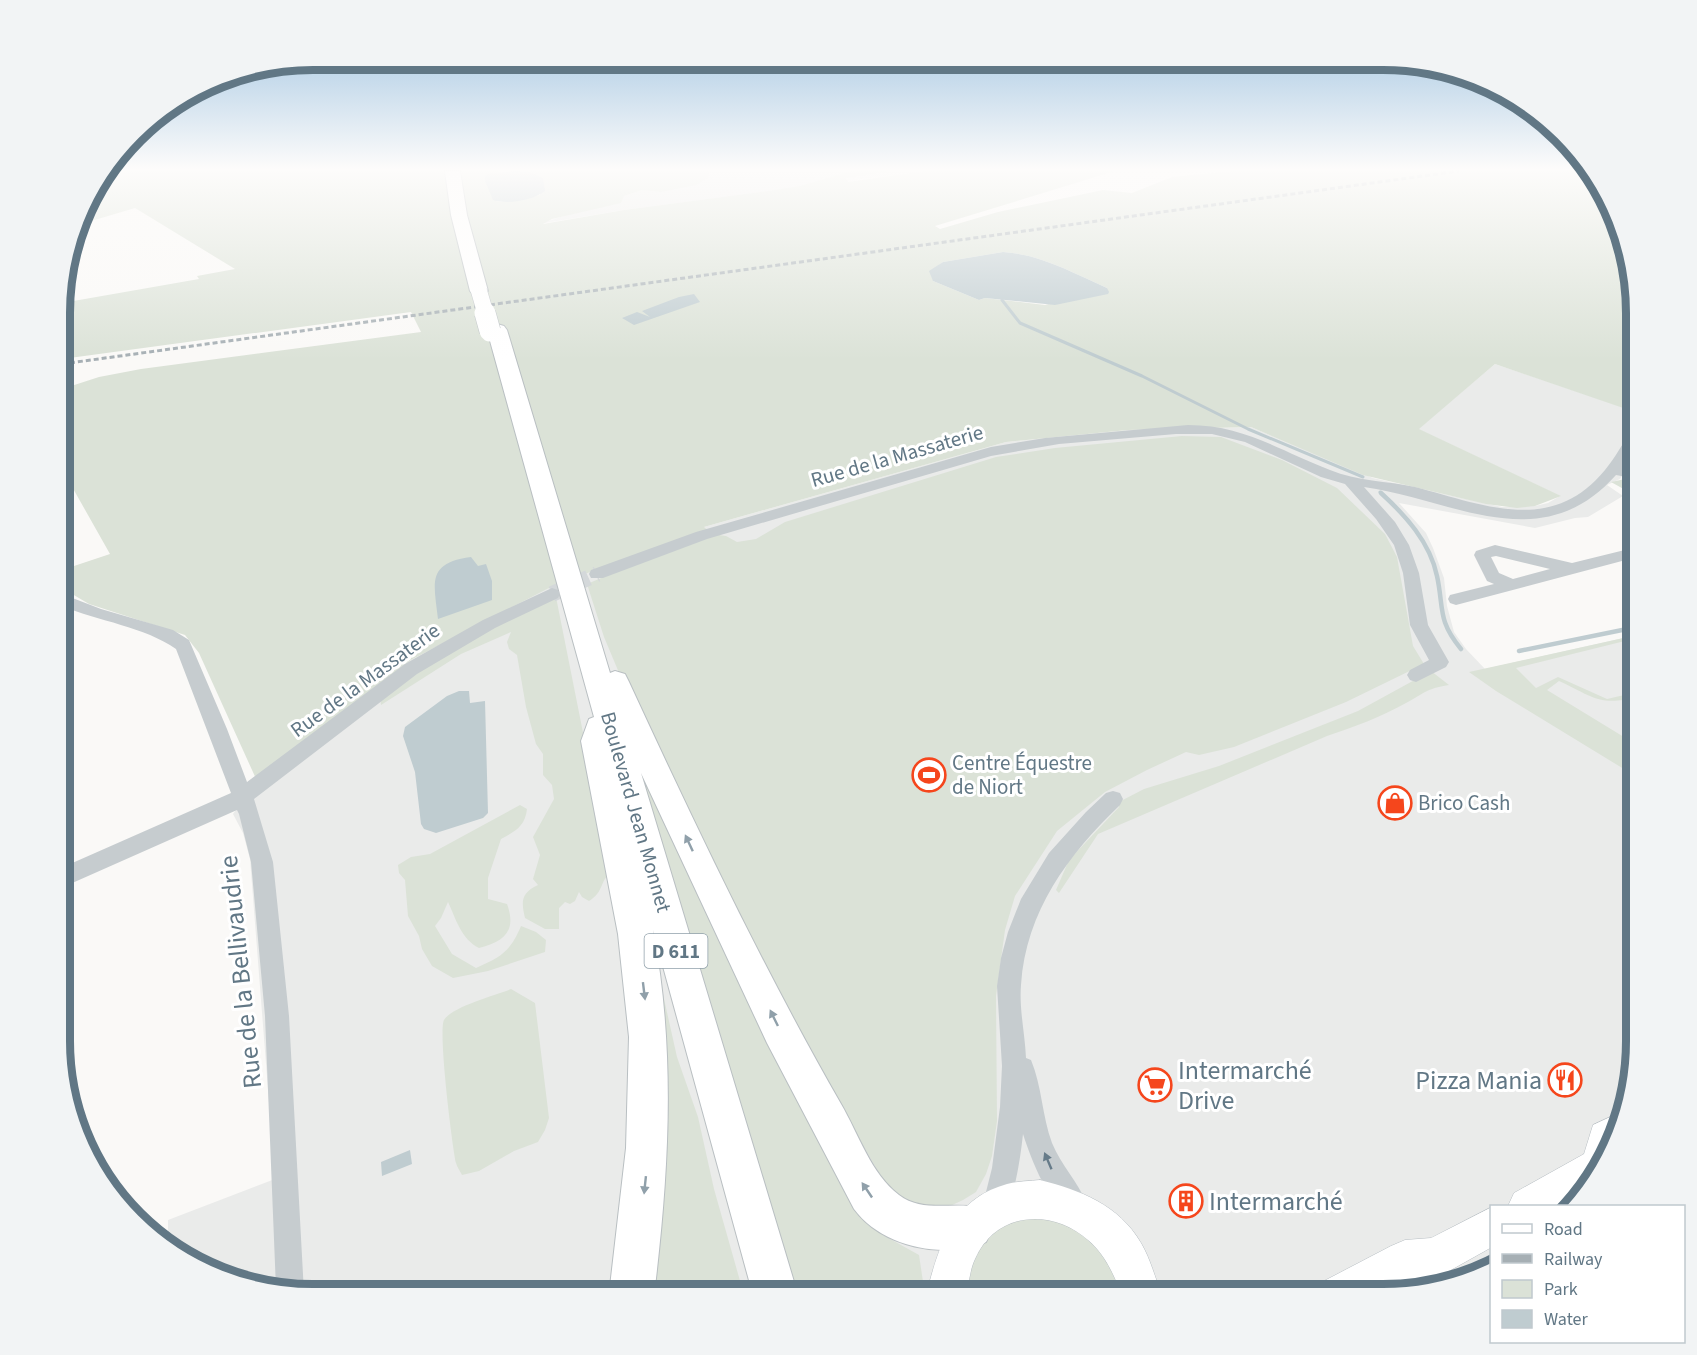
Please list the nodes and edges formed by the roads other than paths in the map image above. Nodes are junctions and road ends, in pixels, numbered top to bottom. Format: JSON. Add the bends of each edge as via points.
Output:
{"nodes":[{"id":1,"x":465,"y":234,"type":"edge"},
{"id":2,"x":469,"y":234,"type":"edge"},
{"id":3,"x":482,"y":290,"type":"junction"},
{"id":4,"x":494,"y":330,"type":"junction"},
{"id":5,"x":1626,"y":452,"type":"edge"},
{"id":6,"x":1612,"y":470,"type":"junction"},
{"id":7,"x":1626,"y":473,"type":"edge"},
{"id":8,"x":1350,"y":482,"type":"junction"},
{"id":9,"x":1626,"y":555,"type":"edge"},
{"id":10,"x":1575,"y":570,"type":"junction"},
{"id":11,"x":597,"y":574,"type":"tunnel mouth"},
{"id":12,"x":1514,"y":585,"type":"junction"},
{"id":13,"x":1456,"y":599,"type":"dead end"},
{"id":14,"x":565,"y":600,"type":"junction"},
{"id":15,"x":70,"y":603,"type":"edge"},
{"id":16,"x":1416,"y":675,"type":"dead end"},
{"id":17,"x":600,"y":727,"type":"junction"},
{"id":18,"x":242,"y":796,"type":"junction"},
{"id":19,"x":1113,"y":799,"type":"dead end"},
{"id":20,"x":70,"y":874,"type":"edge"},
{"id":21,"x":1013,"y":1045,"type":"junction"},
{"id":22,"x":1589,"y":1172,"type":"edge"},
{"id":23,"x":1529,"y":1205,"type":"edge"},
{"id":24,"x":1079,"y":1210,"type":"junction"},
{"id":25,"x":983,"y":1217,"type":"junction"},
{"id":26,"x":1490,"y":1227,"type":"edge"},
{"id":27,"x":1435,"y":1257,"type":"junction"},
{"id":28,"x":1417,"y":1282,"type":"edge"},
{"id":29,"x":290,"y":1283,"type":"edge"},
{"id":30,"x":632,"y":1284,"type":"edge"},
{"id":31,"x":757,"y":1284,"type":"edge"},
{"id":32,"x":773,"y":1284,"type":"edge"},
{"id":33,"x":948,"y":1284,"type":"edge"},
{"id":34,"x":1141,"y":1284,"type":"edge"},
{"id":35,"x":1359,"y":1284,"type":"edge"}],
"edges":[{"from":1,"to":3,"type":"main road","number":"D 611"},
{"from":2,"to":3,"type":"main road","number":"D 611"},
{"from":3,"to":4,"type":"main road","number":"D 611","bridge":true},
{"from":4,"to":14,"type":"main road","name":"Boulevard Jean Monnet","number":"D 611","via":[[535,463]]},
{"from":4,"to":17,"type":"main road","name":"Boulevard Jean Monnet","number":"D 611"},
{"from":5,"to":6,"type":"street","name":"Rue de la Massaterie"},
{"from":6,"to":7,"type":"street"},
{"from":6,"to":8,"type":"street","name":"Rue de la Massaterie","via":[[1580,499],[1553,511],[1528,516],[1509,515],[1398,488]]},
{"from":8,"to":11,"type":"street","name":"Rue de la Massaterie","via":[[1218,431],[1134,434],[1019,446],[720,529]]},
{"from":8,"to":16,"type":"street","via":[[1382,516],[1406,554],[1419,625],[1440,662]]},
{"from":9,"to":10,"type":"street"},
{"from":10,"to":12,"type":"street"},
{"from":10,"to":12,"type":"street","via":[[1495,550],[1482,555],[1493,577]]},
{"from":12,"to":13,"type":"street"},
{"from":14,"to":18,"type":"street","name":"Rue de la Massaterie","via":[[489,624],[429,657]]},
{"from":25,"to":14,"type":"main road","one_way":true,"via":[[950,1230],[912,1225],[874,1201],[794,1058],[642,743],[589,616]]},
{"from":14,"to":32,"type":"main road","name":"Boulevard Jean Monnet","number":"D 611"},
{"from":15,"to":18,"type":"street","name":"Rue de la Bellivaudrie","via":[[167,634],[183,645]]},
{"from":17,"to":30,"type":"main road","one_way":true,"via":[[596,741],[640,960],[648,1052],[645,1180]]},
{"from":17,"to":31,"type":"main road","name":"Boulevard Jean Monnet","number":"D 611"},
{"from":18,"to":20,"type":"street","name":"Rue de la Massaterie"},
{"from":18,"to":29,"type":"street","name":"Rue de la Bellivaudrie","via":[[262,862],[277,1016]]},
{"from":19,"to":21,"type":"street","via":[[1064,848],[1026,912],[1009,984]]},
{"from":24,"to":21,"type":"street","one_way":true,"via":[[1050,1168],[1039,1141]]},
{"from":21,"to":25,"type":"street","via":[[1008,1165]]},
{"from":22,"to":23,"type":"main road"},
{"from":24,"to":25,"type":"main road","via":[[1058,1201],[1036,1198],[1014,1200]]},
{"from":24,"to":34,"type":"main road","via":[[1116,1243]]},
{"from":25,"to":33,"type":"main road","via":[[958,1248]]},
{"from":26,"to":27,"type":"main road"},
{"from":27,"to":28,"type":"main road"},
{"from":27,"to":35,"type":"main road","via":[[1405,1260]]}]}
